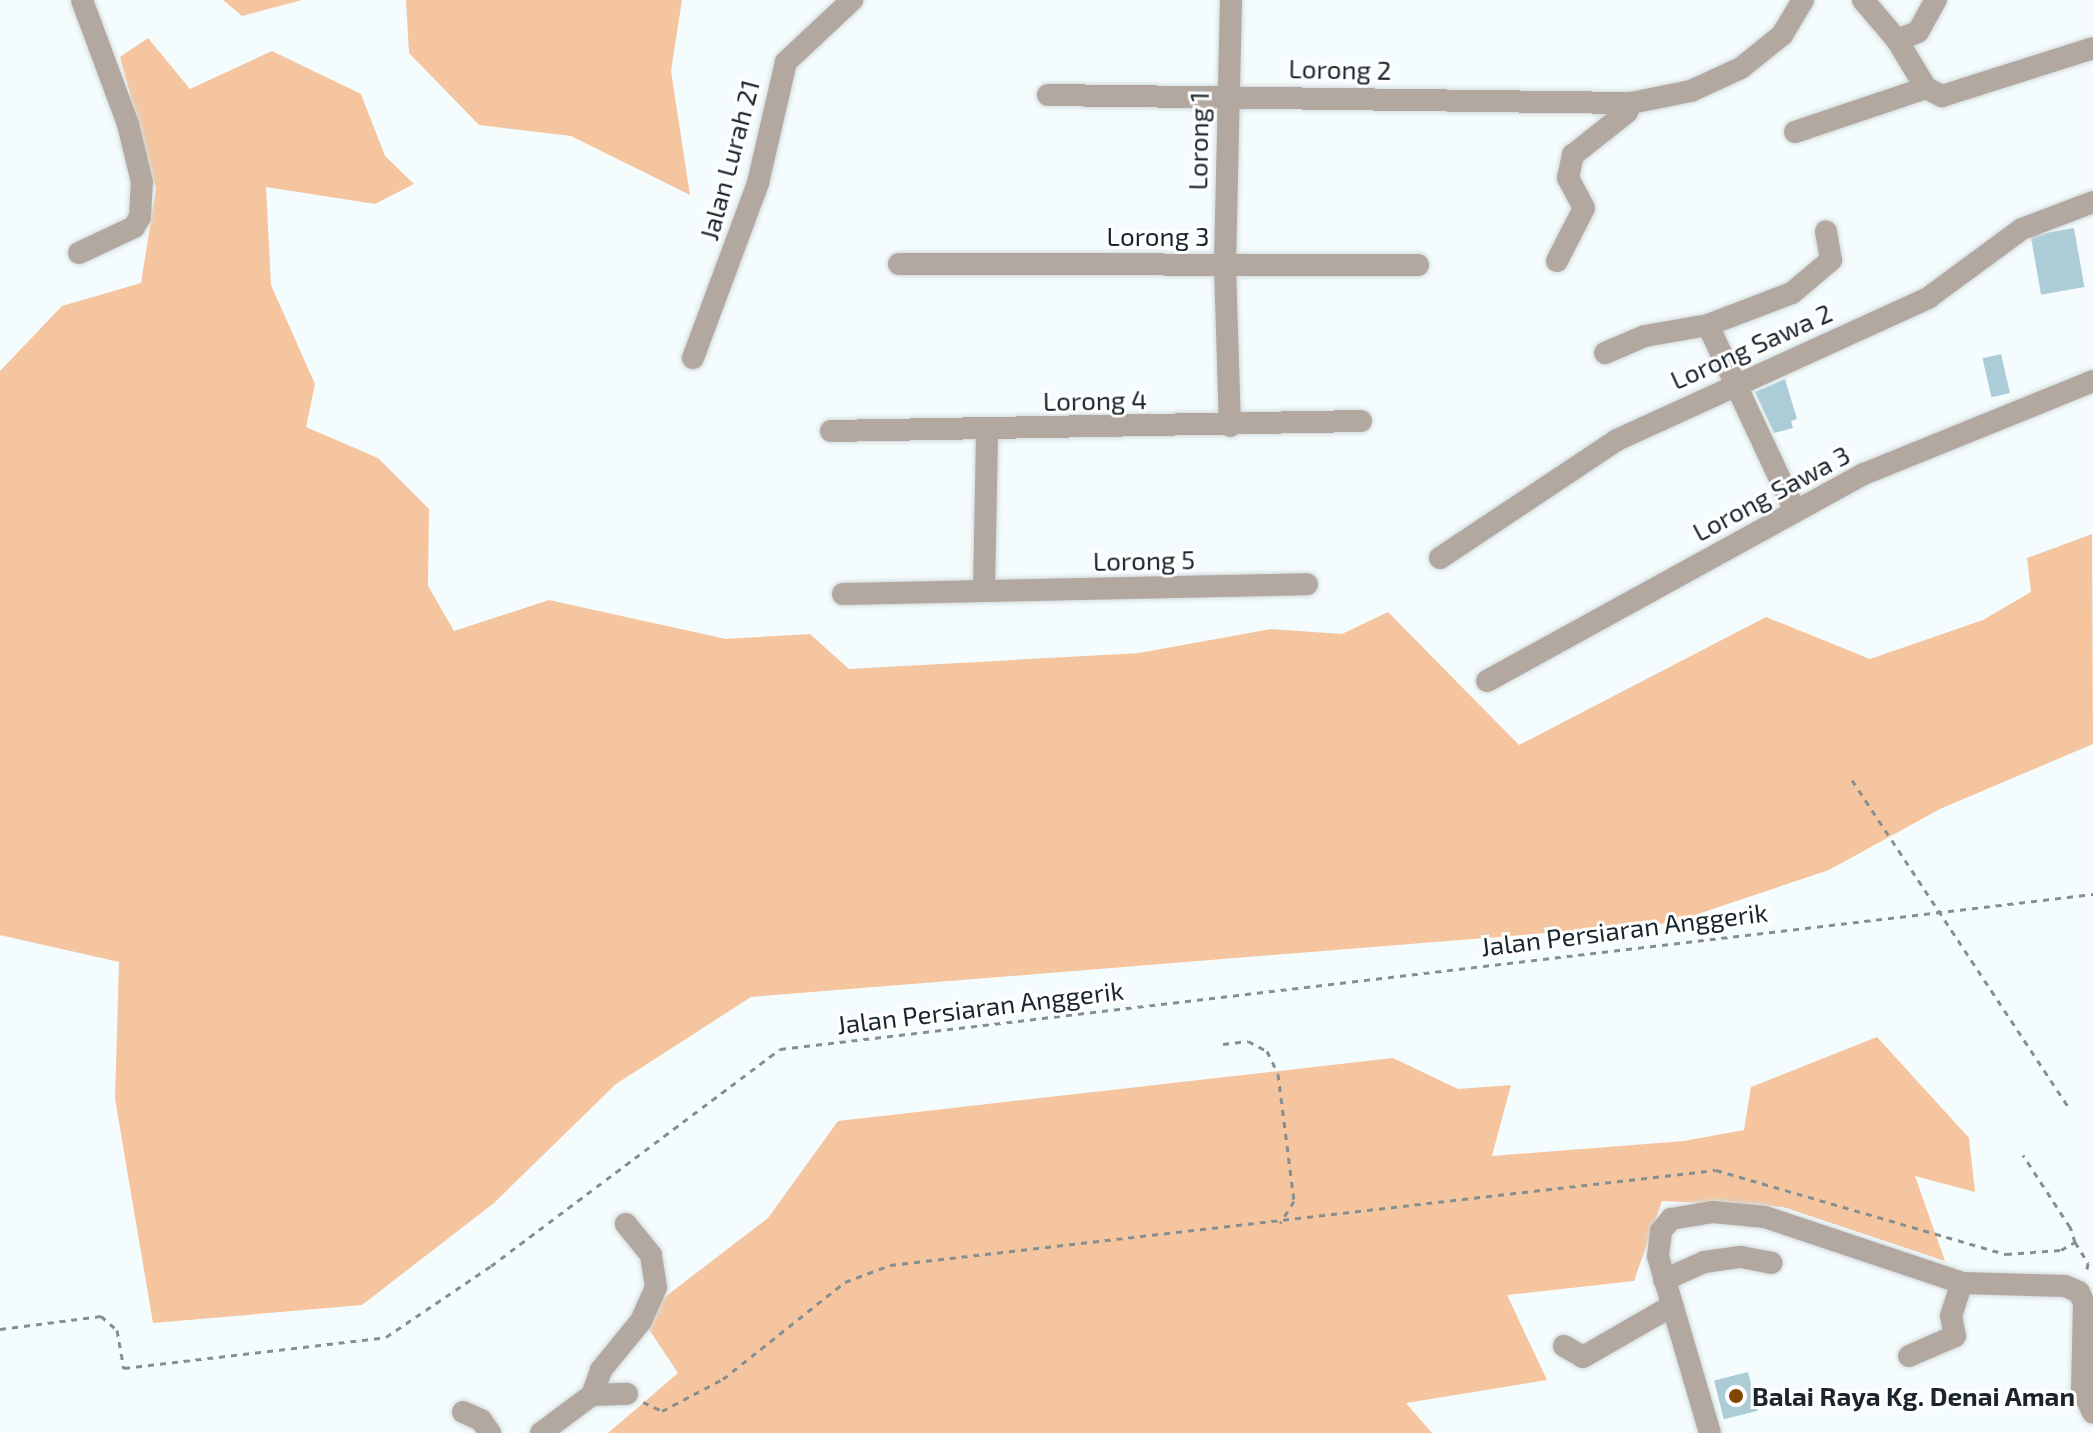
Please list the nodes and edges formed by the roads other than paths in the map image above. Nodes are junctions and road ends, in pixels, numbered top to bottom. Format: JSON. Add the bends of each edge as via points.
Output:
{"nodes":[{"id":1,"x":82,"y":0,"type":"edge"},
{"id":2,"x":852,"y":0,"type":"edge"},
{"id":3,"x":1231,"y":0,"type":"edge"},
{"id":4,"x":1803,"y":0,"type":"edge"},
{"id":5,"x":1863,"y":0,"type":"edge"},
{"id":6,"x":1936,"y":0,"type":"edge"},
{"id":7,"x":1897,"y":40,"type":"junction"},
{"id":8,"x":2093,"y":48,"type":"edge"},
{"id":9,"x":1926,"y":88,"type":"junction"},
{"id":10,"x":1048,"y":95,"type":"dead end"},
{"id":11,"x":1226,"y":95,"type":"junction"},
{"id":12,"x":1631,"y":103,"type":"junction"},
{"id":13,"x":1795,"y":132,"type":"dead end"},
{"id":14,"x":2093,"y":202,"type":"edge"},
{"id":15,"x":1826,"y":231,"type":"dead end"},
{"id":16,"x":79,"y":253,"type":"dead end"},
{"id":17,"x":1557,"y":261,"type":"dead end"},
{"id":18,"x":899,"y":264,"type":"dead end"},
{"id":19,"x":1225,"y":264,"type":"junction"},
{"id":20,"x":1418,"y":265,"type":"dead end"},
{"id":21,"x":1708,"y":325,"type":"junction"},
{"id":22,"x":1605,"y":353,"type":"dead end"},
{"id":23,"x":693,"y":358,"type":"dead end"},
{"id":24,"x":2093,"y":381,"type":"edge"},
{"id":25,"x":1736,"y":382,"type":"junction"},
{"id":26,"x":1361,"y":421,"type":"dead end"},
{"id":27,"x":1230,"y":426,"type":"junction"},
{"id":28,"x":987,"y":429,"type":"junction"},
{"id":29,"x":831,"y":431,"type":"dead end"},
{"id":30,"x":1795,"y":511,"type":"junction"},
{"id":31,"x":1440,"y":558,"type":"dead end"},
{"id":32,"x":1307,"y":584,"type":"dead end"},
{"id":33,"x":984,"y":591,"type":"junction"},
{"id":34,"x":843,"y":594,"type":"dead end"},
{"id":35,"x":1487,"y":681,"type":"dead end"},
{"id":36,"x":626,"y":1224,"type":"dead end"},
{"id":37,"x":1771,"y":1263,"type":"dead end"},
{"id":38,"x":1664,"y":1280,"type":"junction"},
{"id":39,"x":1962,"y":1283,"type":"junction"},
{"id":40,"x":1670,"y":1307,"type":"junction"},
{"id":41,"x":1564,"y":1346,"type":"dead end"},
{"id":42,"x":1909,"y":1356,"type":"dead end"},
{"id":43,"x":627,"y":1394,"type":"road end"},
{"id":44,"x":592,"y":1395,"type":"junction"},
{"id":45,"x":463,"y":1412,"type":"dead end"},
{"id":46,"x":2093,"y":1413,"type":"edge"},
{"id":47,"x":490,"y":1433,"type":"edge"},
{"id":48,"x":541,"y":1433,"type":"edge"},
{"id":49,"x":1710,"y":1433,"type":"edge"}],
"edges":[{"from":1,"to":16,"type":"street","via":[[137,151],[142,192],[134,227]]},
{"from":2,"to":23,"type":"street","name":"Jalan Lurah 21","via":[[786,62],[758,183]]},
{"from":3,"to":11,"type":"street","name":"Lorong 1"},
{"from":4,"to":12,"type":"street","name":"Lorong 2","via":[[1782,35],[1741,68],[1691,91]]},
{"from":5,"to":7,"type":"street"},
{"from":6,"to":7,"type":"street","via":[[1918,32]]},
{"from":7,"to":9,"type":"street"},
{"from":8,"to":9,"type":"street","via":[[1942,96]]},
{"from":9,"to":13,"type":"street"},
{"from":10,"to":11,"type":"street","name":"Lorong 2"},
{"from":11,"to":12,"type":"street","name":"Lorong 2"},
{"from":11,"to":19,"type":"street","name":"Lorong 1"},
{"from":12,"to":17,"type":"street","name":"Lorong 2","via":[[1627,112],[1592,135],[1567,167],[1584,208]]},
{"from":14,"to":25,"type":"street","name":"Lorong Sawa 2","via":[[2022,229],[1928,298]]},
{"from":15,"to":21,"type":"street","via":[[1831,260],[1792,293]]},
{"from":18,"to":19,"type":"street","name":"Lorong 3"},
{"from":19,"to":20,"type":"street","name":"Lorong 3"},
{"from":19,"to":27,"type":"street","name":"Lorong 1"},
{"from":21,"to":22,"type":"street","via":[[1645,336]]},
{"from":21,"to":25,"type":"street"},
{"from":24,"to":30,"type":"street","name":"Lorong Sawa 3","via":[[1892,462]]},
{"from":25,"to":30,"type":"street"},
{"from":25,"to":31,"type":"street","name":"Lorong Sawa 2","via":[[1617,440]]},
{"from":26,"to":27,"type":"street","name":"Lorong 4"},
{"from":27,"to":28,"type":"street","name":"Lorong 4"},
{"from":28,"to":29,"type":"street","name":"Lorong 4"},
{"from":28,"to":33,"type":"street"},
{"from":30,"to":35,"type":"street","name":"Lorong Sawa 3"},
{"from":32,"to":33,"type":"street","name":"Lorong 5"},
{"from":33,"to":34,"type":"street","name":"Lorong 5"},
{"from":36,"to":44,"type":"street","via":[[651,1255],[656,1287],[641,1321],[601,1370]]},
{"from":37,"to":38,"type":"street","via":[[1741,1257],[1704,1262]]},
{"from":38,"to":39,"type":"street","via":[[1658,1256],[1665,1224],[1679,1216],[1713,1212],[1765,1217]]},
{"from":38,"to":40,"type":"street"},
{"from":39,"to":42,"type":"street","via":[[1951,1316],[1955,1336]]},
{"from":39,"to":46,"type":"street","via":[[2082,1284],[2082,1389]]},
{"from":40,"to":41,"type":"street","via":[[1583,1357]]},
{"from":40,"to":49,"type":"street","via":[[1706,1407]]},
{"from":43,"to":44,"type":"street"},
{"from":44,"to":48,"type":"street"},
{"from":45,"to":47,"type":"street","via":[[481,1420]]}]}
